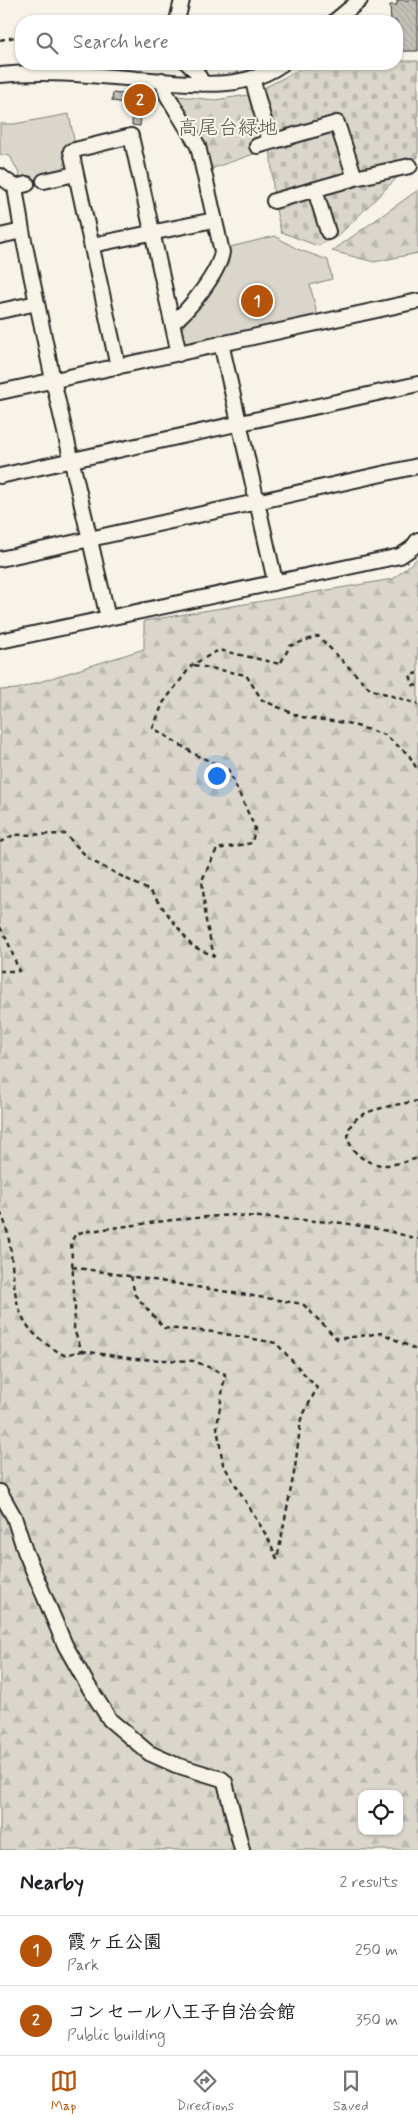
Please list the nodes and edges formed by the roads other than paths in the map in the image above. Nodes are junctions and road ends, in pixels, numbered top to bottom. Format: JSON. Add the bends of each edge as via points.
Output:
{"nodes":[{"id":1,"x":182,"y":0,"type":"edge"},
{"id":2,"x":360,"y":0,"type":"edge"},
{"id":3,"x":178,"y":15,"type":"edge"},
{"id":4,"x":342,"y":15,"type":"edge"},
{"id":5,"x":195,"y":70,"type":"edge"},
{"id":6,"x":273,"y":70,"type":"edge"},
{"id":7,"x":0,"y":76,"type":"edge"},
{"id":8,"x":252,"y":78,"type":"junction"},
{"id":9,"x":162,"y":80,"type":"junction"},
{"id":10,"x":203,"y":84,"type":"junction"},
{"id":11,"x":410,"y":166,"type":"dead end"},
{"id":12,"x":75,"y":174,"type":"junction"},
{"id":13,"x":0,"y":176,"type":"edge"},
{"id":14,"x":355,"y":178,"type":"junction"},
{"id":15,"x":44,"y":181,"type":"dead end"},
{"id":16,"x":315,"y":190,"type":"junction"},
{"id":17,"x":274,"y":201,"type":"dead end"},
{"id":18,"x":214,"y":220,"type":"junction"},
{"id":19,"x":22,"y":231,"type":"junction"},
{"id":20,"x":153,"y":232,"type":"junction"},
{"id":21,"x":328,"y":232,"type":"dead end"},
{"id":22,"x":0,"y":236,"type":"edge"},
{"id":23,"x":92,"y":245,"type":"junction"},
{"id":24,"x":418,"y":301,"type":"edge"},
{"id":25,"x":38,"y":304,"type":"junction"},
{"id":26,"x":0,"y":311,"type":"edge"},
{"id":27,"x":172,"y":323,"type":"junction"},
{"id":28,"x":221,"y":343,"type":"junction"},
{"id":29,"x":179,"y":354,"type":"junction"},
{"id":30,"x":118,"y":367,"type":"junction"},
{"id":31,"x":52,"y":380,"type":"junction"},
{"id":32,"x":418,"y":384,"type":"edge"},
{"id":33,"x":0,"y":392,"type":"edge"},
{"id":34,"x":239,"y":423,"type":"junction"},
{"id":35,"x":70,"y":460,"type":"junction"},
{"id":36,"x":418,"y":466,"type":"edge"},
{"id":37,"x":0,"y":476,"type":"edge"},
{"id":38,"x":257,"y":503,"type":"junction"},
{"id":39,"x":88,"y":540,"type":"junction"},
{"id":40,"x":418,"y":540,"type":"edge"},
{"id":41,"x":0,"y":559,"type":"edge"},
{"id":42,"x":275,"y":581,"type":"junction"},
{"id":43,"x":108,"y":618,"type":"junction"},
{"id":44,"x":0,"y":641,"type":"edge"},
{"id":45,"x":0,"y":1492,"type":"edge"},
{"id":46,"x":242,"y":1850,"type":"edge"}],
"edges":[{"from":1,"to":3,"type":"street"},
{"from":2,"to":4,"type":"street"},
{"from":5,"to":10,"type":"street"},
{"from":6,"to":8,"type":"street"},
{"from":7,"to":9,"type":"street","via":[[53,73]]},
{"from":8,"to":10,"type":"street"},
{"from":8,"to":14,"type":"street","via":[[263,144],[337,123]]},
{"from":9,"to":10,"type":"street"},
{"from":9,"to":18,"type":"street","via":[[166,95],[198,146]]},
{"from":11,"to":14,"type":"street"},
{"from":12,"to":15,"type":"street"},
{"from":12,"to":20,"type":"street","via":[[71,151],[131,136]]},
{"from":12,"to":23,"type":"street"},
{"from":13,"to":19,"type":"street","via":[[21,186]]},
{"from":14,"to":16,"type":"street"},
{"from":16,"to":17,"type":"street"},
{"from":16,"to":21,"type":"street"},
{"from":18,"to":20,"type":"street"},
{"from":18,"to":27,"type":"street","via":[[222,252],[221,261],[184,314]]},
{"from":19,"to":22,"type":"street"},
{"from":19,"to":25,"type":"street"},
{"from":20,"to":23,"type":"street"},
{"from":20,"to":27,"type":"street"},
{"from":23,"to":30,"type":"street"},
{"from":24,"to":28,"type":"street"},
{"from":25,"to":26,"type":"street"},
{"from":25,"to":31,"type":"street"},
{"from":27,"to":29,"type":"street"},
{"from":28,"to":29,"type":"street"},
{"from":28,"to":34,"type":"street"},
{"from":29,"to":30,"type":"street"},
{"from":30,"to":31,"type":"street"},
{"from":31,"to":33,"type":"street"},
{"from":31,"to":35,"type":"street"},
{"from":32,"to":34,"type":"street"},
{"from":34,"to":35,"type":"street"},
{"from":34,"to":38,"type":"street"},
{"from":35,"to":37,"type":"street"},
{"from":35,"to":39,"type":"street"},
{"from":36,"to":38,"type":"street"},
{"from":38,"to":39,"type":"street"},
{"from":38,"to":42,"type":"street"},
{"from":39,"to":41,"type":"street"},
{"from":39,"to":43,"type":"street"},
{"from":40,"to":42,"type":"street","via":[[400,556]]},
{"from":42,"to":43,"type":"street"},
{"from":43,"to":44,"type":"street"},
{"from":45,"to":46,"type":"street","via":[[14,1517],[65,1645],[110,1720],[149,1753],[222,1779]]}]}
